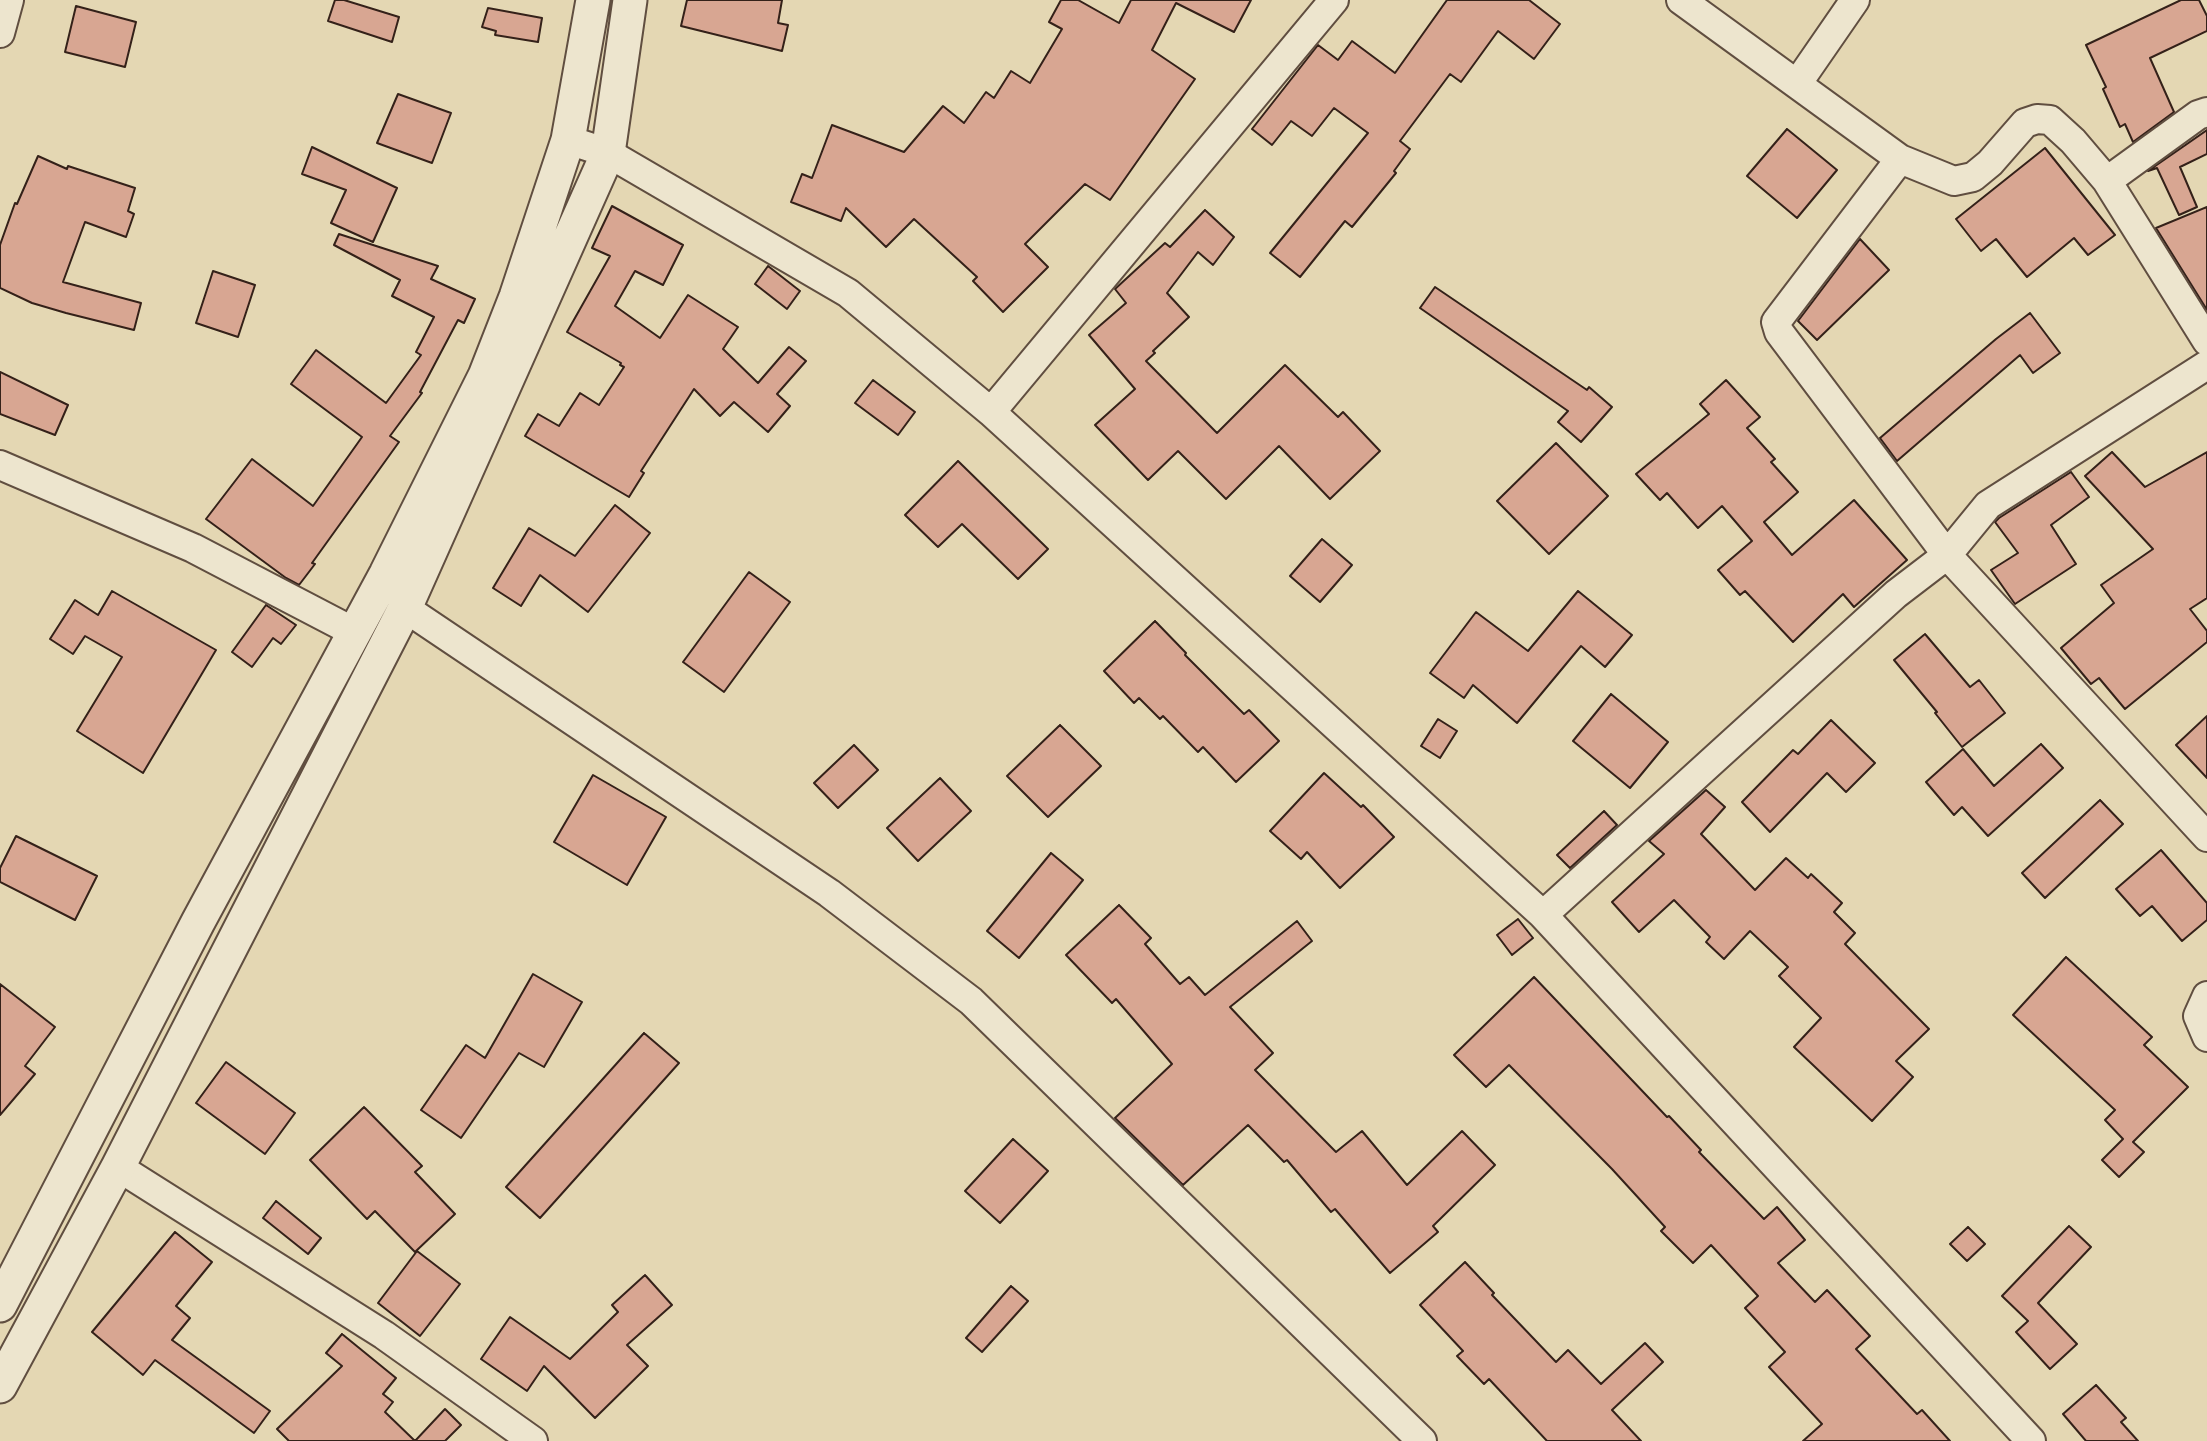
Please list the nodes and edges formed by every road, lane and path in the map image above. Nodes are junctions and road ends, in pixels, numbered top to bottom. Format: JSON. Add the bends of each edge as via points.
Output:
{"nodes":[{"id":1,"x":9,"y":0,"type":"edge"},
{"id":2,"x":593,"y":0,"type":"edge"},
{"id":3,"x":630,"y":0,"type":"edge"},
{"id":4,"x":1334,"y":0,"type":"edge"},
{"id":5,"x":1681,"y":0,"type":"edge"},
{"id":6,"x":1855,"y":0,"type":"edge"},
{"id":7,"x":0,"y":33,"type":"edge"},
{"id":8,"x":1797,"y":84,"type":"junction"},
{"id":9,"x":2207,"y":112,"type":"edge"},
{"id":10,"x":568,"y":140,"type":"junction"},
{"id":11,"x":608,"y":153,"type":"junction"},
{"id":12,"x":1900,"y":159,"type":"junction"},
{"id":13,"x":2106,"y":181,"type":"junction"},
{"id":14,"x":2207,"y":341,"type":"edge"},
{"id":15,"x":2207,"y":365,"type":"edge"},
{"id":16,"x":991,"y":412,"type":"junction"},
{"id":17,"x":0,"y":464,"type":"edge"},
{"id":18,"x":1947,"y":555,"type":"junction"},
{"id":19,"x":405,"y":608,"type":"junction"},
{"id":20,"x":354,"y":632,"type":"junction"},
{"id":21,"x":2207,"y":837,"type":"edge"},
{"id":22,"x":1543,"y":915,"type":"junction"},
{"id":23,"x":2207,"y":996,"type":"edge"},
{"id":24,"x":2207,"y":1037,"type":"edge"},
{"id":25,"x":118,"y":1167,"type":"junction"},
{"id":26,"x":0,"y":1303,"type":"edge"},
{"id":27,"x":0,"y":1387,"type":"edge"},
{"id":28,"x":534,"y":1441,"type":"edge"},
{"id":29,"x":1422,"y":1441,"type":"edge"},
{"id":30,"x":2031,"y":1441,"type":"edge"}],
"edges":[{"from":1,"to":7,"type":"street"},
{"from":2,"to":10,"type":"street"},
{"from":3,"to":11,"type":"street"},
{"from":4,"to":16,"type":"street"},
{"from":5,"to":8,"type":"street"},
{"from":6,"to":8,"type":"street"},
{"from":8,"to":12,"type":"street"},
{"from":9,"to":13,"type":"street"},
{"from":10,"to":11,"type":"street"},
{"from":10,"to":20,"type":"street","via":[[485,376]]},
{"from":11,"to":16,"type":"street","via":[[848,293]]},
{"from":11,"to":19,"type":"street"},
{"from":12,"to":13,"type":"street","via":[[1954,181],[1973,177],[2025,123],[2050,120]]},
{"from":12,"to":18,"type":"street","via":[[1776,322]]},
{"from":13,"to":14,"type":"street"},
{"from":15,"to":18,"type":"street","via":[[1988,505]]},
{"from":16,"to":22,"type":"street"},
{"from":17,"to":20,"type":"street","via":[[193,548]]},
{"from":18,"to":21,"type":"street"},
{"from":18,"to":22,"type":"street","via":[[1896,594]]},
{"from":19,"to":25,"type":"street"},
{"from":19,"to":29,"type":"street","via":[[829,893],[971,1001]]},
{"from":20,"to":26,"type":"street"},
{"from":22,"to":30,"type":"street"},
{"from":23,"to":24,"type":"street","via":[[2198,1016]]},
{"from":25,"to":27,"type":"street"},
{"from":25,"to":28,"type":"street","via":[[384,1335]]}]}
